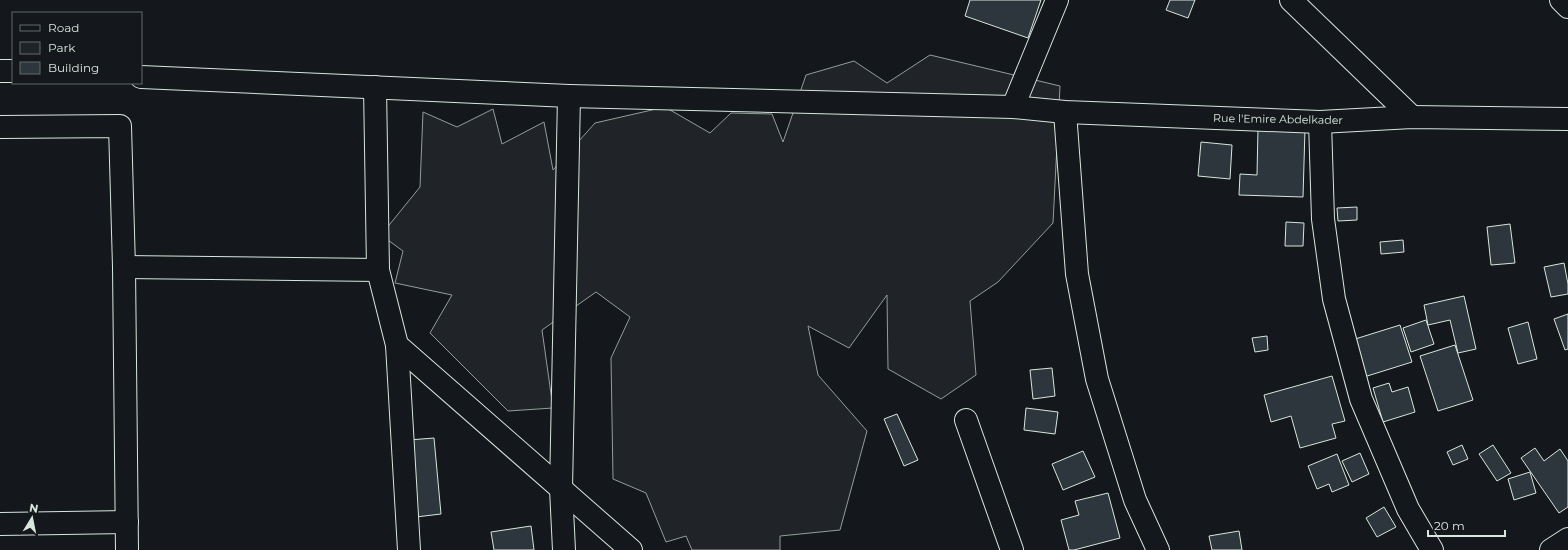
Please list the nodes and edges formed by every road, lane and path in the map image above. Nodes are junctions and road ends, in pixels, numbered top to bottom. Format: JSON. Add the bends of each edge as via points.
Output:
{"nodes":[{"id":1,"x":1057,"y":0,"type":"edge"},
{"id":2,"x":1291,"y":0,"type":"edge"},
{"id":3,"x":1561,"y":0,"type":"edge"},
{"id":4,"x":1568,"y":7,"type":"edge"},
{"id":5,"x":0,"y":70,"type":"edge"},
{"id":6,"x":12,"y":71,"type":"edge"},
{"id":7,"x":142,"y":77,"type":"edge"},
{"id":8,"x":375,"y":87,"type":"junction"},
{"id":9,"x":569,"y":96,"type":"junction"},
{"id":10,"x":1013,"y":107,"type":"junction"},
{"id":11,"x":1065,"y":112,"type":"junction"},
{"id":12,"x":1412,"y":117,"type":"junction"},
{"id":13,"x":1568,"y":119,"type":"edge"},
{"id":14,"x":1320,"y":122,"type":"junction"},
{"id":15,"x":0,"y":127,"type":"edge"},
{"id":16,"x":124,"y":267,"type":"junction"},
{"id":17,"x":378,"y":270,"type":"junction"},
{"id":18,"x":397,"y":345,"type":"junction"},
{"id":19,"x":966,"y":420,"type":"dead end"},
{"id":20,"x":561,"y":489,"type":"junction"},
{"id":21,"x":127,"y":522,"type":"junction"},
{"id":22,"x":0,"y":524,"type":"edge"},
{"id":23,"x":1568,"y":539,"type":"edge"},
{"id":24,"x":127,"y":550,"type":"edge"},
{"id":25,"x":409,"y":550,"type":"edge"},
{"id":26,"x":564,"y":550,"type":"edge"},
{"id":27,"x":631,"y":550,"type":"edge"},
{"id":28,"x":1012,"y":550,"type":"edge"},
{"id":29,"x":1158,"y":550,"type":"edge"},
{"id":30,"x":1432,"y":550,"type":"edge"},
{"id":31,"x":1551,"y":550,"type":"edge"}],
"edges":[{"from":1,"to":10,"type":"street"},
{"from":2,"to":12,"type":"street"},
{"from":3,"to":4,"type":"street"},
{"from":5,"to":6,"type":"street"},
{"from":7,"to":8,"type":"street","name":"Rue l'Emire Abdelkader"},
{"from":8,"to":9,"type":"street","name":"Rue l'Emire Abdelkader"},
{"from":8,"to":17,"type":"street"},
{"from":9,"to":10,"type":"street","name":"Rue l'Emire Abdelkader"},
{"from":9,"to":20,"type":"street"},
{"from":10,"to":11,"type":"street","name":"Rue l'Emire Abdelkader"},
{"from":11,"to":14,"type":"street","name":"Rue l'Emire Abdelkader"},
{"from":11,"to":29,"type":"street","via":[[1077,274],[1097,379],[1135,500]]},
{"from":12,"to":13,"type":"street","name":"Rue l'Emire Abdelkader"},
{"from":12,"to":14,"type":"street","name":"Rue l'Emire Abdelkader"},
{"from":14,"to":30,"type":"street","via":[[1323,219],[1334,299],[1361,399],[1408,509]]},
{"from":15,"to":16,"type":"street","via":[[120,126]]},
{"from":16,"to":17,"type":"street"},
{"from":16,"to":21,"type":"street"},
{"from":17,"to":18,"type":"street"},
{"from":18,"to":20,"type":"street"},
{"from":18,"to":25,"type":"street"},
{"from":19,"to":28,"type":"street"},
{"from":20,"to":26,"type":"street"},
{"from":20,"to":27,"type":"street"},
{"from":21,"to":22,"type":"street"},
{"from":21,"to":24,"type":"street"},
{"from":23,"to":31,"type":"street"}]}
